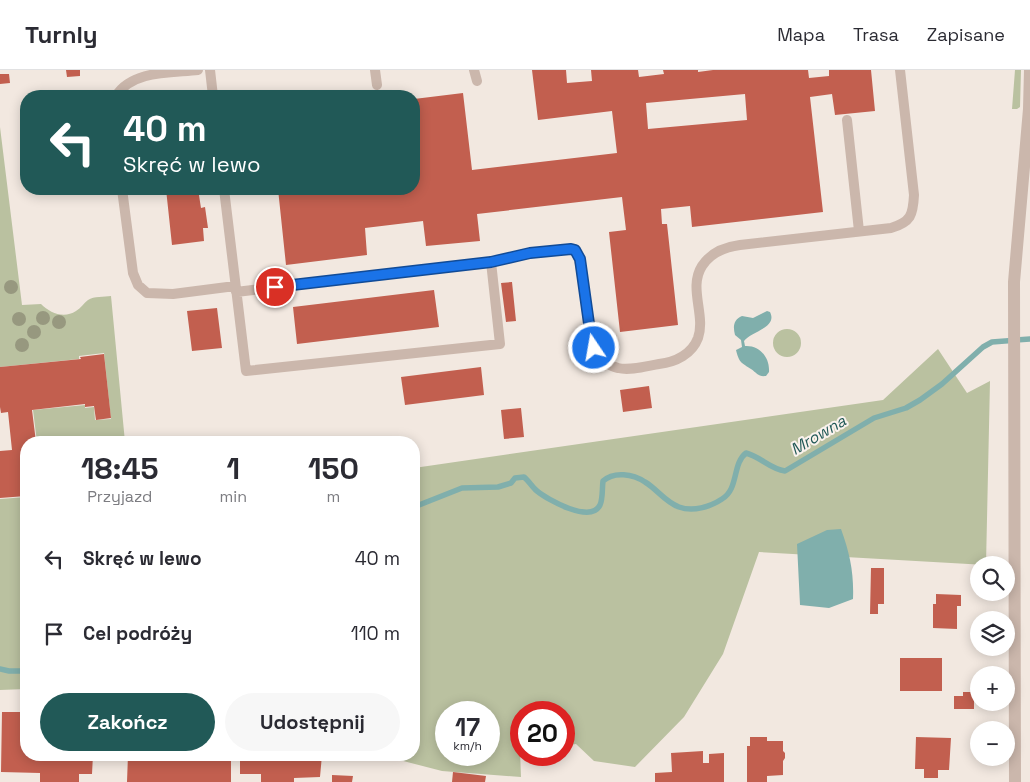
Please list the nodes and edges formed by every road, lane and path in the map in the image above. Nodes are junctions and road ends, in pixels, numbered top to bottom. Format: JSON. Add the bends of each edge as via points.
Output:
{"nodes":[{"id":1,"x":198,"y":70,"type":"edge"},
{"id":2,"x":210,"y":70,"type":"edge"},
{"id":3,"x":375,"y":70,"type":"edge"},
{"id":4,"x":474,"y":70,"type":"edge"},
{"id":5,"x":900,"y":70,"type":"edge"},
{"id":6,"x":1030,"y":70,"type":"edge"},
{"id":7,"x":477,"y":81,"type":"dead end"},
{"id":8,"x":377,"y":85,"type":"dead end"},
{"id":9,"x":122,"y":90,"type":"edge"},
{"id":10,"x":212,"y":90,"type":"edge"},
{"id":11,"x":847,"y":120,"type":"dead end"},
{"id":12,"x":123,"y":195,"type":"edge"},
{"id":13,"x":225,"y":195,"type":"edge"},
{"id":14,"x":859,"y":231,"type":"junction"},
{"id":15,"x":491,"y":262,"type":"junction"},
{"id":16,"x":236,"y":289,"type":"junction"},
{"id":17,"x":1015,"y":782,"type":"edge"}],
"edges":[{"from":1,"to":9,"type":"lane","via":[[144,76]]},
{"from":2,"to":10,"type":"lane"},
{"from":3,"to":8,"type":"lane"},
{"from":4,"to":7,"type":"lane"},
{"from":5,"to":14,"type":"lane","via":[[914,209],[901,225]]},
{"from":6,"to":17,"type":"street","via":[[1013,315]]},
{"from":11,"to":14,"type":"lane"},
{"from":12,"to":16,"type":"lane","via":[[133,273],[138,285],[147,293]]},
{"from":13,"to":16,"type":"lane"},
{"from":14,"to":15,"type":"lane","via":[[729,246],[717,251],[704,263],[698,275],[700,324],[698,338],[689,352],[665,364],[619,369],[608,365],[594,348],[580,259],[575,250],[530,253]]},
{"from":15,"to":16,"type":"lane"},
{"from":15,"to":16,"type":"lane","via":[[500,344],[246,371]]}]}
